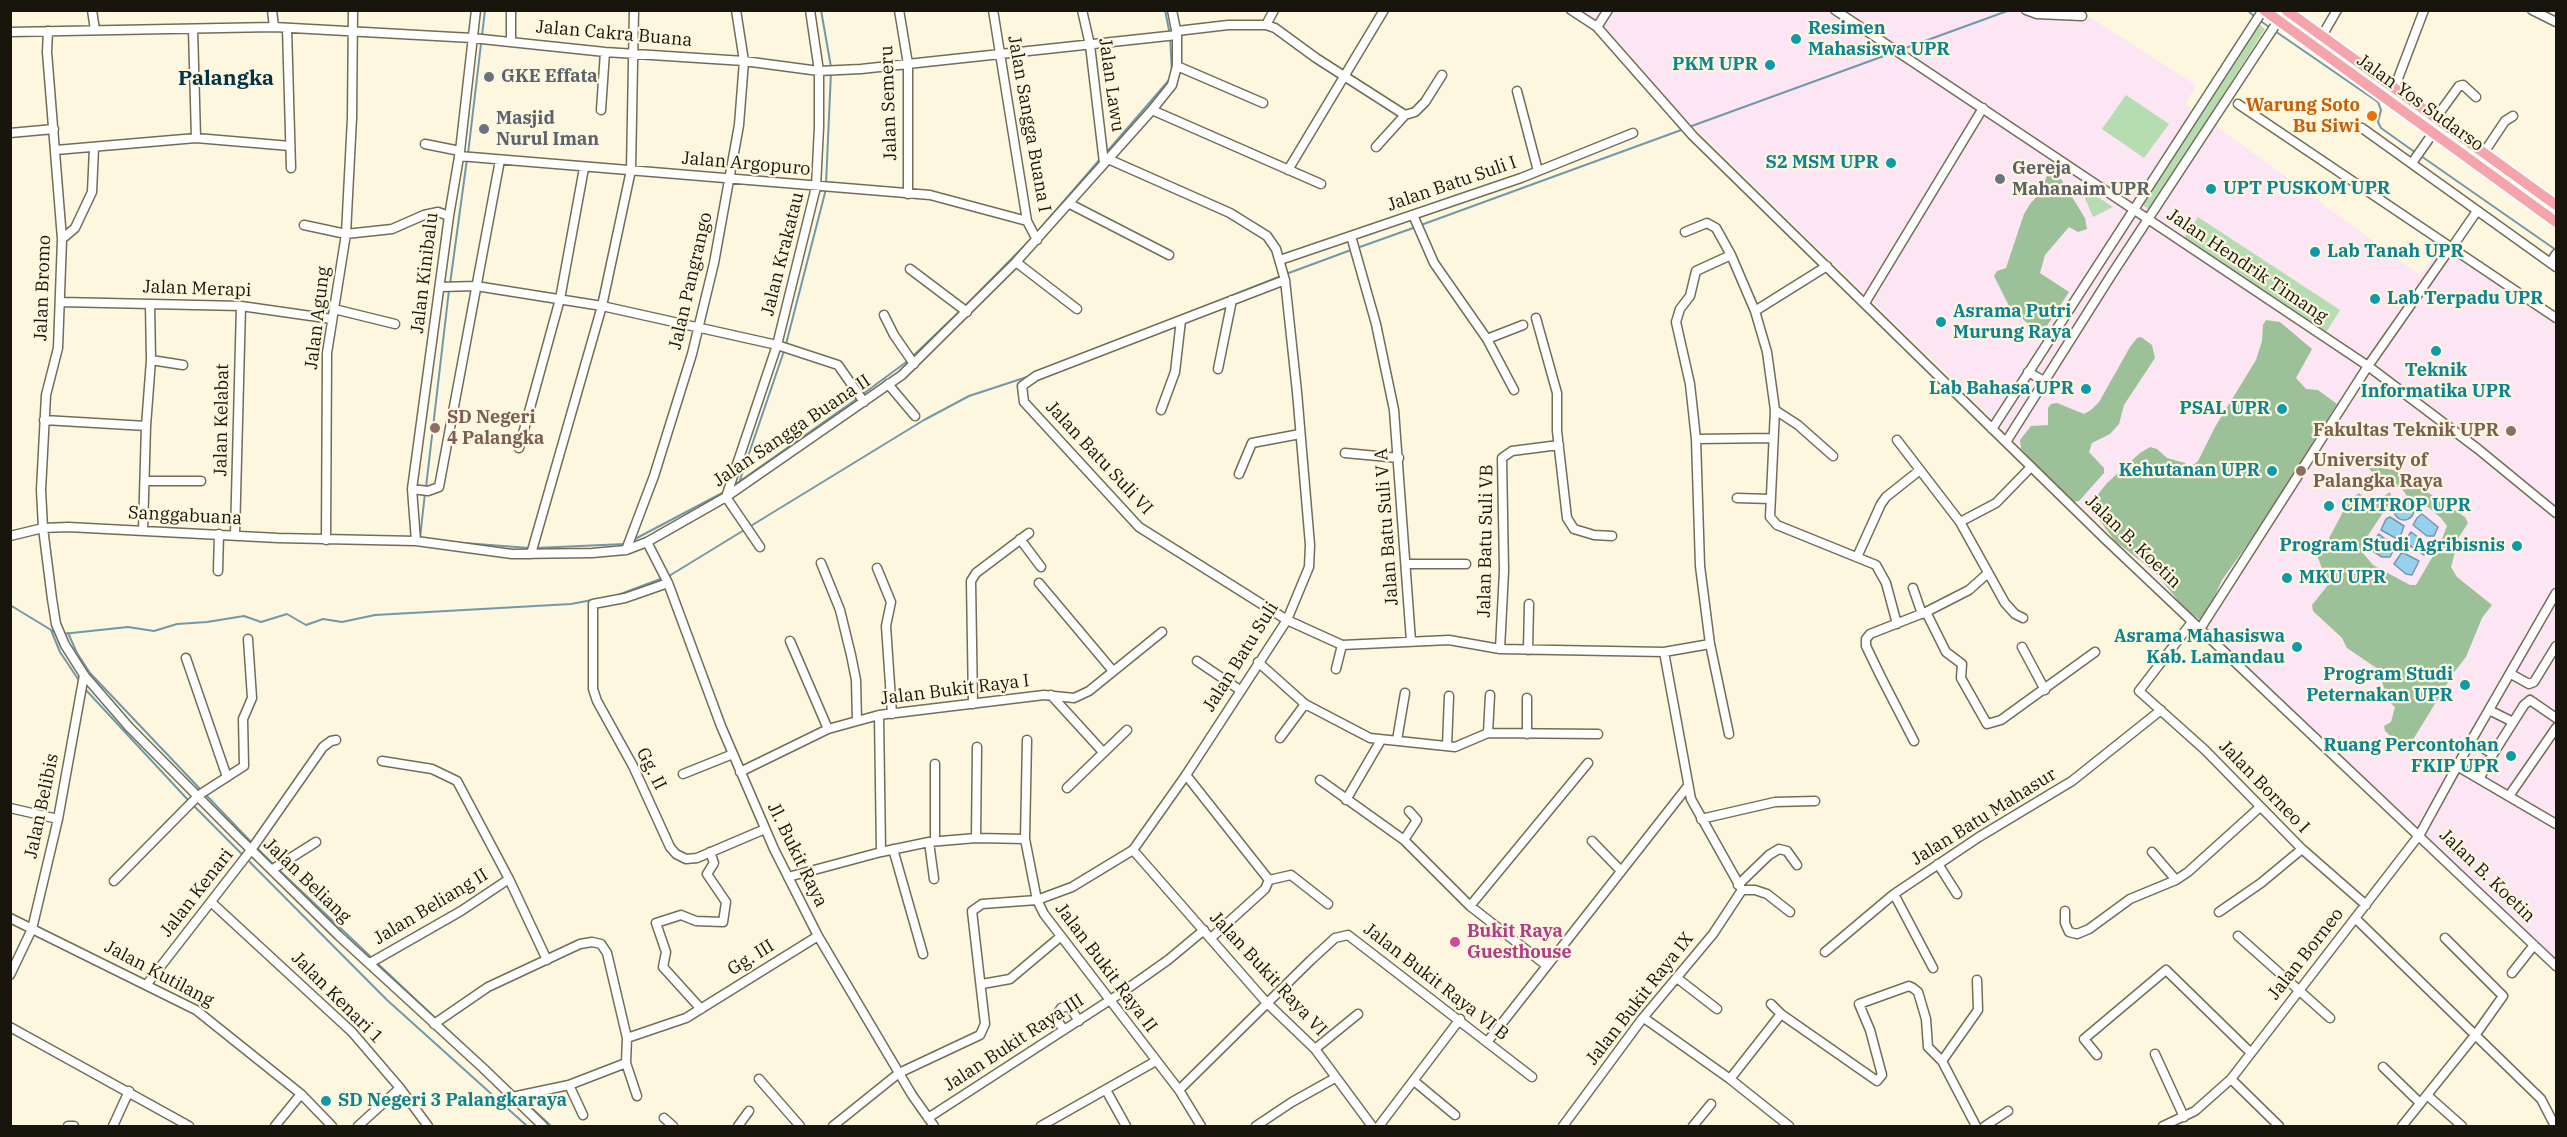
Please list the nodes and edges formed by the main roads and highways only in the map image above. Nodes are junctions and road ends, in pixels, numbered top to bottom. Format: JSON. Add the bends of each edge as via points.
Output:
{"nodes":[{"id":1,"x":2263,"y":10,"type":"edge"},
{"id":2,"x":2286,"y":10,"type":"edge"},
{"id":3,"x":2504,"y":169,"type":"junction"},
{"id":4,"x":2498,"y":179,"type":"junction"},
{"id":5,"x":2556,"y":205,"type":"edge"},
{"id":6,"x":2556,"y":222,"type":"edge"}],
"edges":[{"from":1,"to":4,"type":"main road","name":"Jalan Yos Sudarso"},
{"from":2,"to":3,"type":"main road","name":"Jalan Yos Sudarso"},
{"from":3,"to":4,"type":"main road"},
{"from":3,"to":5,"type":"main road","name":"Jalan Yos Sudarso"},
{"from":4,"to":6,"type":"main road","name":"Jalan Yos Sudarso"}]}
